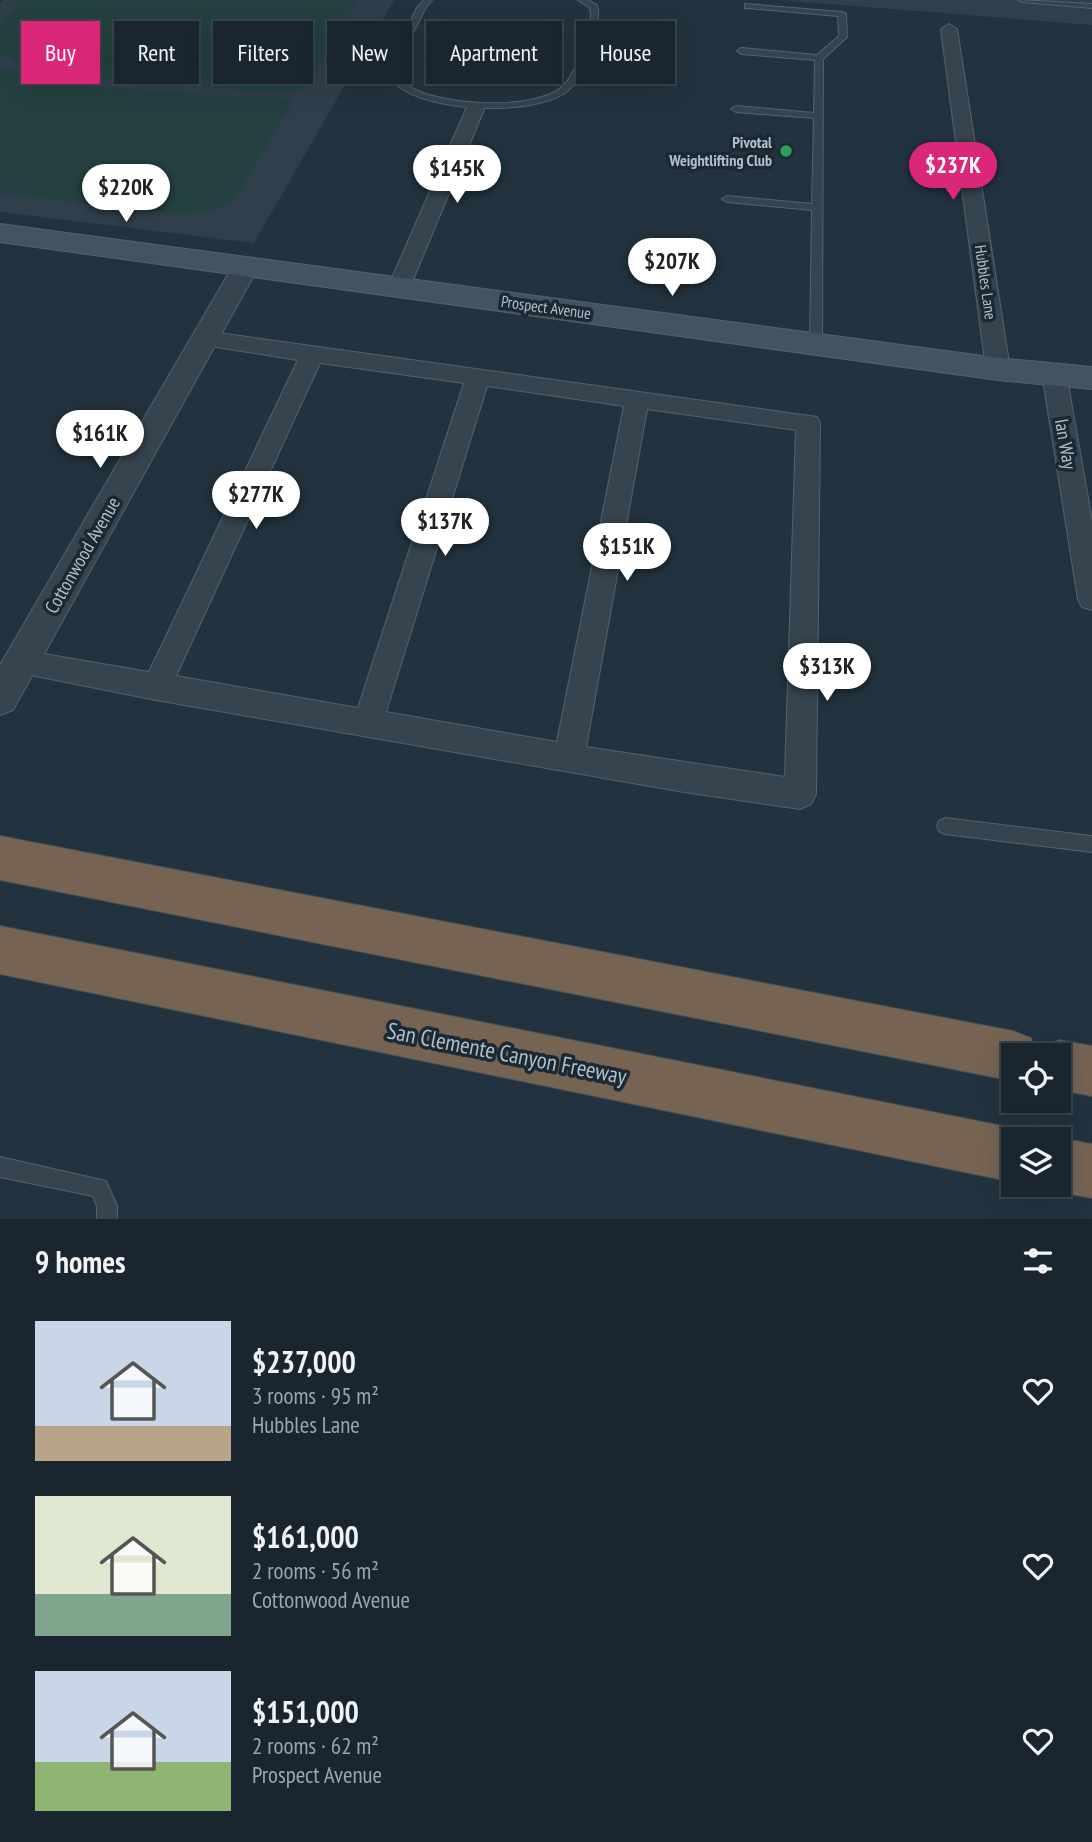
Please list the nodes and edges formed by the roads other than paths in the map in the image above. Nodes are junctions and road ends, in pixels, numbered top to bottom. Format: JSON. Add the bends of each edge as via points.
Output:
{"nodes":[{"id":1,"x":428,"y":0,"type":"edge"},
{"id":2,"x":582,"y":0,"type":"edge"},
{"id":3,"x":1022,"y":0,"type":"edge"},
{"id":4,"x":748,"y":6,"type":"dead end"},
{"id":5,"x":1092,"y":6,"type":"edge"},
{"id":6,"x":949,"y":29,"type":"dead end"},
{"id":7,"x":741,"y":51,"type":"dead end"},
{"id":8,"x":819,"y":58,"type":"junction"},
{"id":9,"x":476,"y":107,"type":"junction"},
{"id":10,"x":736,"y":109,"type":"dead end"},
{"id":11,"x":818,"y":116,"type":"junction"},
{"id":12,"x":727,"y":199,"type":"dead end"},
{"id":13,"x":817,"y":207,"type":"junction"},
{"id":14,"x":0,"y":233,"type":"edge"},
{"id":15,"x":246,"y":266,"type":"junction"},
{"id":16,"x":399,"y":287,"type":"junction"},
{"id":17,"x":205,"y":339,"type":"junction"},
{"id":18,"x":816,"y":344,"type":"junction"},
{"id":19,"x":312,"y":355,"type":"junction"},
{"id":20,"x":998,"y":369,"type":"junction"},
{"id":21,"x":1054,"y":373,"type":"junction"},
{"id":22,"x":478,"y":377,"type":"junction"},
{"id":23,"x":1092,"y":378,"type":"edge"},
{"id":24,"x":637,"y":399,"type":"junction"},
{"id":25,"x":1092,"y":598,"type":"edge"},
{"id":26,"x":21,"y":662,"type":"junction"},
{"id":27,"x":156,"y":687,"type":"junction"},
{"id":28,"x":0,"y":699,"type":"edge"},
{"id":29,"x":368,"y":723,"type":"junction"},
{"id":30,"x":569,"y":758,"type":"junction"},
{"id":31,"x":945,"y":825,"type":"dead end"},
{"id":32,"x":1092,"y":844,"type":"edge"},
{"id":33,"x":0,"y":858,"type":"edge"},
{"id":34,"x":10,"y":952,"type":"edge"},
{"id":35,"x":1001,"y":1054,"type":"edge"},
{"id":36,"x":1071,"y":1067,"type":"edge"},
{"id":37,"x":1092,"y":1071,"type":"edge"},
{"id":38,"x":1001,"y":1153,"type":"edge"},
{"id":39,"x":0,"y":1167,"type":"edge"},
{"id":40,"x":1071,"y":1167,"type":"edge"},
{"id":41,"x":1092,"y":1171,"type":"edge"},
{"id":42,"x":107,"y":1219,"type":"edge"}],
"edges":[{"from":1,"to":9,"type":"lane","via":[[391,68],[394,77],[416,91]]},
{"from":2,"to":9,"type":"lane","via":[[594,7],[595,16],[573,81],[544,99]]},
{"from":3,"to":5,"type":"lane"},
{"from":4,"to":8,"type":"lane","via":[[842,14],[843,37]]},
{"from":6,"to":20,"type":"street","name":"Hubbles Lane"},
{"from":7,"to":8,"type":"lane"},
{"from":8,"to":11,"type":"lane"},
{"from":9,"to":16,"type":"street"},
{"from":10,"to":11,"type":"lane"},
{"from":11,"to":13,"type":"lane"},
{"from":12,"to":13,"type":"lane"},
{"from":13,"to":18,"type":"lane"},
{"from":14,"to":15,"type":"main road","name":"Prospect Avenue"},
{"from":15,"to":16,"type":"main road","name":"Prospect Avenue"},
{"from":15,"to":17,"type":"street","name":"Cottonwood Avenue"},
{"from":16,"to":18,"type":"main road","name":"Prospect Avenue"},
{"from":17,"to":19,"type":"street"},
{"from":17,"to":26,"type":"street","name":"Cottonwood Avenue"},
{"from":18,"to":20,"type":"main road","name":"Prospect Avenue"},
{"from":19,"to":22,"type":"street"},
{"from":19,"to":27,"type":"street"},
{"from":20,"to":21,"type":"main road","name":"Prospect Avenue"},
{"from":21,"to":23,"type":"main road","name":"Prospect Avenue"},
{"from":21,"to":25,"type":"street","name":"Ian Way"},
{"from":22,"to":24,"type":"street"},
{"from":22,"to":29,"type":"street"},
{"from":24,"to":30,"type":"street"},
{"from":24,"to":30,"type":"street","via":[[808,423],[800,793]]},
{"from":26,"to":27,"type":"street"},
{"from":26,"to":28,"type":"street","name":"Cottonwood Avenue"},
{"from":27,"to":29,"type":"street"},
{"from":29,"to":30,"type":"street"},
{"from":31,"to":32,"type":"lane"},
{"from":33,"to":35,"type":"highway"},
{"from":34,"to":38,"type":"highway","name":"San Clemente Canyon Freeway"},
{"from":36,"to":37,"type":"highway"},
{"from":39,"to":42,"type":"lane","via":[[99,1188]]},
{"from":40,"to":41,"type":"highway"}]}
